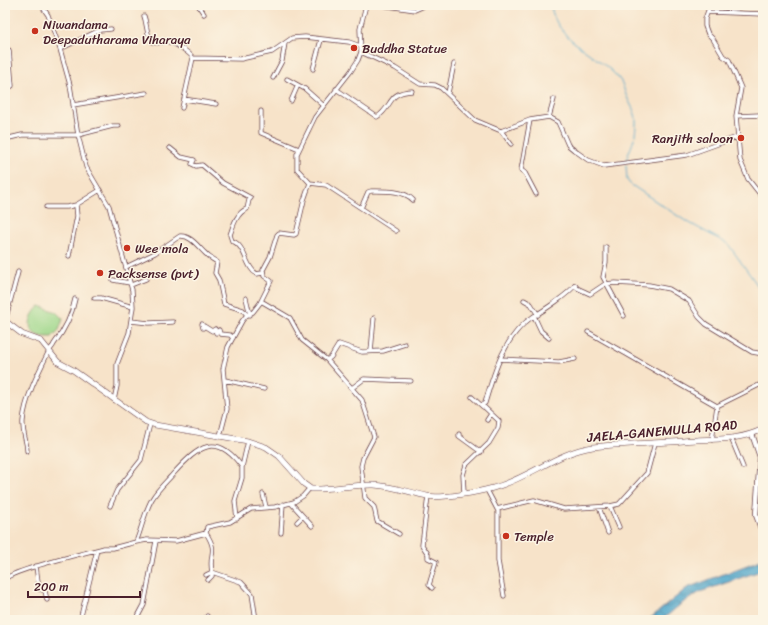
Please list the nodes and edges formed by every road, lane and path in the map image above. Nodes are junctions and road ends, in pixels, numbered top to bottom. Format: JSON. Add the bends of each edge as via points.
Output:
{"nodes":[{"id":1,"x":41,"y":5,"type":"edge"},
{"id":2,"x":198,"y":5,"type":"edge"},
{"id":3,"x":366,"y":5,"type":"edge"},
{"id":4,"x":381,"y":5,"type":"edge"},
{"id":5,"x":710,"y":5,"type":"edge"},
{"id":6,"x":422,"y":6,"type":"dead end"},
{"id":7,"x":708,"y":12,"type":"junction"},
{"id":8,"x":204,"y":14,"type":"dead end"},
{"id":9,"x":763,"y":14,"type":"edge"},
{"id":10,"x":144,"y":16,"type":"dead end"},
{"id":11,"x":111,"y":28,"type":"dead end"},
{"id":12,"x":321,"y":40,"type":"junction"},
{"id":13,"x":285,"y":44,"type":"junction"},
{"id":14,"x":360,"y":46,"type":"junction"},
{"id":15,"x":60,"y":48,"type":"junction"},
{"id":16,"x":9,"y":50,"type":"dead end"},
{"id":17,"x":360,"y":52,"type":"junction"},
{"id":18,"x":193,"y":58,"type":"junction"},
{"id":19,"x":454,"y":64,"type":"dead end"},
{"id":20,"x":313,"y":69,"type":"dead end"},
{"id":21,"x":272,"y":78,"type":"dead end"},
{"id":22,"x":287,"y":79,"type":"dead end"},
{"id":23,"x":298,"y":85,"type":"junction"},
{"id":24,"x":5,"y":88,"type":"edge"},
{"id":25,"x":336,"y":89,"type":"junction"},
{"id":26,"x":412,"y":91,"type":"dead end"},
{"id":27,"x":146,"y":93,"type":"dead end"},
{"id":28,"x":448,"y":93,"type":"junction"},
{"id":29,"x":184,"y":99,"type":"junction"},
{"id":30,"x":554,"y":99,"type":"dead end"},
{"id":31,"x":291,"y":102,"type":"dead end"},
{"id":32,"x":216,"y":104,"type":"dead end"},
{"id":33,"x":73,"y":105,"type":"junction"},
{"id":34,"x":323,"y":105,"type":"junction"},
{"id":35,"x":182,"y":108,"type":"dead end"},
{"id":36,"x":261,"y":111,"type":"dead end"},
{"id":37,"x":736,"y":116,"type":"junction"},
{"id":38,"x":549,"y":117,"type":"junction"},
{"id":39,"x":530,"y":120,"type":"junction"},
{"id":40,"x":763,"y":123,"type":"edge"},
{"id":41,"x":119,"y":126,"type":"dead end"},
{"id":42,"x":501,"y":131,"type":"junction"},
{"id":43,"x":78,"y":135,"type":"junction"},
{"id":44,"x":736,"y":137,"type":"junction"},
{"id":45,"x":5,"y":139,"type":"edge"},
{"id":46,"x":511,"y":144,"type":"dead end"},
{"id":47,"x":170,"y":148,"type":"dead end"},
{"id":48,"x":299,"y":149,"type":"junction"},
{"id":49,"x":310,"y":183,"type":"junction"},
{"id":50,"x":100,"y":190,"type":"junction"},
{"id":51,"x":536,"y":194,"type":"dead end"},
{"id":52,"x":763,"y":198,"type":"edge"},
{"id":53,"x":413,"y":200,"type":"dead end"},
{"id":54,"x":76,"y":204,"type":"junction"},
{"id":55,"x":46,"y":207,"type":"dead end"},
{"id":56,"x":360,"y":208,"type":"junction"},
{"id":57,"x":396,"y":231,"type":"dead end"},
{"id":58,"x":606,"y":247,"type":"dead end"},
{"id":59,"x":69,"y":256,"type":"dead end"},
{"id":60,"x":126,"y":267,"type":"junction"},
{"id":61,"x":18,"y":272,"type":"dead end"},
{"id":62,"x":262,"y":273,"type":"junction"},
{"id":63,"x":113,"y":280,"type":"dead end"},
{"id":64,"x":146,"y":280,"type":"dead end"},
{"id":65,"x":130,"y":284,"type":"junction"},
{"id":66,"x":605,"y":284,"type":"junction"},
{"id":67,"x":94,"y":298,"type":"dead end"},
{"id":68,"x":246,"y":298,"type":"dead end"},
{"id":69,"x":75,"y":300,"type":"dead end"},
{"id":70,"x":524,"y":300,"type":"dead end"},
{"id":71,"x":261,"y":301,"type":"junction"},
{"id":72,"x":133,"y":307,"type":"junction"},
{"id":73,"x":249,"y":315,"type":"junction"},
{"id":74,"x":536,"y":316,"type":"junction"},
{"id":75,"x":624,"y":316,"type":"dead end"},
{"id":76,"x":374,"y":318,"type":"dead end"},
{"id":77,"x":5,"y":321,"type":"edge"},
{"id":78,"x":131,"y":321,"type":"junction"},
{"id":79,"x":173,"y":322,"type":"dead end"},
{"id":80,"x":202,"y":324,"type":"dead end"},
{"id":81,"x":588,"y":332,"type":"dead end"},
{"id":82,"x":233,"y":338,"type":"junction"},
{"id":83,"x":549,"y":338,"type":"dead end"},
{"id":84,"x":405,"y":344,"type":"dead end"},
{"id":85,"x":49,"y":350,"type":"junction"},
{"id":86,"x":371,"y":351,"type":"junction"},
{"id":87,"x":763,"y":354,"type":"edge"},
{"id":88,"x":575,"y":359,"type":"dead end"},
{"id":89,"x":326,"y":360,"type":"junction"},
{"id":90,"x":500,"y":360,"type":"junction"},
{"id":91,"x":225,"y":380,"type":"junction"},
{"id":92,"x":411,"y":381,"type":"dead end"},
{"id":93,"x":763,"y":382,"type":"edge"},
{"id":94,"x":352,"y":388,"type":"junction"},
{"id":95,"x":264,"y":389,"type":"dead end"},
{"id":96,"x":472,"y":398,"type":"dead end"},
{"id":97,"x":114,"y":400,"type":"junction"},
{"id":98,"x":717,"y":406,"type":"junction"},
{"id":99,"x":483,"y":407,"type":"junction"},
{"id":100,"x":490,"y":414,"type":"junction"},
{"id":101,"x":487,"y":420,"type":"dead end"},
{"id":102,"x":150,"y":424,"type":"junction"},
{"id":103,"x":763,"y":429,"type":"edge"},
{"id":104,"x":459,"y":434,"type":"dead end"},
{"id":105,"x":752,"y":434,"type":"junction"},
{"id":106,"x":218,"y":435,"type":"junction"},
{"id":107,"x":731,"y":438,"type":"junction"},
{"id":108,"x":248,"y":440,"type":"junction"},
{"id":109,"x":712,"y":440,"type":"junction"},
{"id":110,"x":655,"y":443,"type":"junction"},
{"id":111,"x":215,"y":446,"type":"junction"},
{"id":112,"x":27,"y":451,"type":"dead end"},
{"id":113,"x":481,"y":452,"type":"junction"},
{"id":114,"x":242,"y":467,"type":"junction"},
{"id":115,"x":742,"y":467,"type":"dead end"},
{"id":116,"x":364,"y":485,"type":"junction"},
{"id":117,"x":309,"y":488,"type":"junction"},
{"id":118,"x":487,"y":490,"type":"junction"},
{"id":119,"x":464,"y":493,"type":"junction"},
{"id":120,"x":263,"y":494,"type":"dead end"},
{"id":121,"x":428,"y":496,"type":"junction"},
{"id":122,"x":291,"y":503,"type":"junction"},
{"id":123,"x":283,"y":504,"type":"junction"},
{"id":124,"x":110,"y":506,"type":"dead end"},
{"id":125,"x":610,"y":506,"type":"junction"},
{"id":126,"x":266,"y":507,"type":"junction"},
{"id":127,"x":599,"y":507,"type":"junction"},
{"id":128,"x":498,"y":509,"type":"junction"},
{"id":129,"x":303,"y":516,"type":"junction"},
{"id":130,"x":237,"y":519,"type":"junction"},
{"id":131,"x":296,"y":522,"type":"dead end"},
{"id":132,"x":312,"y":526,"type":"dead end"},
{"id":133,"x":619,"y":527,"type":"dead end"},
{"id":134,"x":206,"y":533,"type":"junction"},
{"id":135,"x":281,"y":533,"type":"dead end"},
{"id":136,"x":399,"y":534,"type":"dead end"},
{"id":137,"x":608,"y":534,"type":"dead end"},
{"id":138,"x":763,"y":534,"type":"edge"},
{"id":139,"x":156,"y":541,"type":"junction"},
{"id":140,"x":136,"y":542,"type":"junction"},
{"id":141,"x":97,"y":550,"type":"junction"},
{"id":142,"x":36,"y":566,"type":"junction"},
{"id":143,"x":212,"y":572,"type":"junction"},
{"id":144,"x":206,"y":575,"type":"dead end"},
{"id":145,"x":5,"y":578,"type":"edge"},
{"id":146,"x":208,"y":580,"type":"dead end"},
{"id":147,"x":432,"y":588,"type":"dead end"},
{"id":148,"x":504,"y":596,"type":"dead end"},
{"id":149,"x":47,"y":600,"type":"dead end"},
{"id":150,"x":80,"y":620,"type":"edge"},
{"id":151,"x":136,"y":620,"type":"edge"},
{"id":152,"x":256,"y":620,"type":"edge"}],
"edges":[{"from":1,"to":15,"type":"street","via":[[48,15]]},
{"from":2,"to":8,"type":"street"},
{"from":3,"to":14,"type":"street","via":[[359,37]]},
{"from":4,"to":6,"type":"street","via":[[415,10]]},
{"from":5,"to":7,"type":"street"},
{"from":7,"to":9,"type":"street"},
{"from":7,"to":37,"type":"street","via":[[705,26],[708,34],[723,56],[729,60],[740,88]]},
{"from":10,"to":18,"type":"street","via":[[147,33],[152,41],[173,43]]},
{"from":11,"to":15,"type":"street"},
{"from":12,"to":13,"type":"street","via":[[292,38]]},
{"from":12,"to":14,"type":"street","via":[[349,42]]},
{"from":12,"to":20,"type":"street"},
{"from":13,"to":18,"type":"street","via":[[272,52],[241,59]]},
{"from":13,"to":21,"type":"street","via":[[282,61]]},
{"from":14,"to":17,"type":"street"},
{"from":15,"to":33,"type":"street"},
{"from":16,"to":24,"type":"street","via":[[12,86]]},
{"from":17,"to":25,"type":"street","via":[[351,72]]},
{"from":17,"to":28,"type":"street","via":[[420,84],[435,85]]},
{"from":18,"to":29,"type":"street"},
{"from":19,"to":28,"type":"street"},
{"from":22,"to":23,"type":"street"},
{"from":23,"to":31,"type":"street"},
{"from":23,"to":34,"type":"street"},
{"from":25,"to":26,"type":"street","via":[[377,117],[393,97],[402,92]]},
{"from":25,"to":34,"type":"street"},
{"from":27,"to":33,"type":"street"},
{"from":28,"to":42,"type":"street","via":[[475,120]]},
{"from":29,"to":32,"type":"street"},
{"from":29,"to":35,"type":"street"},
{"from":30,"to":38,"type":"street"},
{"from":33,"to":43,"type":"street"},
{"from":34,"to":48,"type":"street"},
{"from":36,"to":48,"type":"street","via":[[260,133]]},
{"from":37,"to":40,"type":"street","via":[[760,115]]},
{"from":37,"to":44,"type":"street"},
{"from":38,"to":39,"type":"street"},
{"from":38,"to":44,"type":"street","via":[[558,122],[568,145],[588,160],[604,166],[687,155]]},
{"from":39,"to":42,"type":"street"},
{"from":39,"to":51,"type":"street","via":[[521,170]]},
{"from":41,"to":43,"type":"street"},
{"from":42,"to":46,"type":"street"},
{"from":43,"to":45,"type":"street","via":[[22,135]]},
{"from":43,"to":50,"type":"street","via":[[86,167]]},
{"from":44,"to":52,"type":"street","via":[[740,160],[748,179]]},
{"from":47,"to":62,"type":"street","via":[[181,157],[194,160],[192,164],[202,166],[223,183],[251,198],[246,209],[241,211],[237,218],[230,235],[232,242],[238,244],[252,270],[258,274]]},
{"from":48,"to":49,"type":"street","via":[[297,169]]},
{"from":49,"to":56,"type":"street","via":[[326,184]]},
{"from":49,"to":62,"type":"street","via":[[296,234],[277,235]]},
{"from":50,"to":54,"type":"street"},
{"from":50,"to":60,"type":"street","via":[[109,206]]},
{"from":53,"to":56,"type":"street","via":[[408,194],[371,191]]},
{"from":54,"to":55,"type":"street","via":[[67,207]]},
{"from":54,"to":59,"type":"street","via":[[77,216]]},
{"from":56,"to":57,"type":"street"},
{"from":58,"to":66,"type":"street","via":[[603,277]]},
{"from":60,"to":65,"type":"street"},
{"from":60,"to":73,"type":"street","via":[[183,236],[199,245],[217,262],[215,273],[224,304],[243,310]]},
{"from":61,"to":77,"type":"street"},
{"from":62,"to":71,"type":"street","via":[[270,281]]},
{"from":63,"to":65,"type":"street"},
{"from":64,"to":65,"type":"street"},
{"from":65,"to":72,"type":"street"},
{"from":66,"to":74,"type":"street","via":[[590,294],[575,285]]},
{"from":66,"to":75,"type":"street"},
{"from":66,"to":87,"type":"street","via":[[668,288],[689,300],[706,324],[749,350]]},
{"from":67,"to":72,"type":"street"},
{"from":68,"to":73,"type":"street"},
{"from":69,"to":85,"type":"street","via":[[70,317]]},
{"from":70,"to":74,"type":"street","via":[[531,304]]},
{"from":71,"to":73,"type":"street"},
{"from":71,"to":89,"type":"street","via":[[290,318],[302,340]]},
{"from":72,"to":78,"type":"street"},
{"from":73,"to":82,"type":"street"},
{"from":74,"to":83,"type":"street","via":[[541,331]]},
{"from":74,"to":90,"type":"street","via":[[517,332]]},
{"from":76,"to":86,"type":"street"},
{"from":77,"to":85,"type":"main road","via":[[22,334],[40,340]]},
{"from":78,"to":79,"type":"street"},
{"from":78,"to":97,"type":"street","via":[[128,339],[117,364]]},
{"from":80,"to":82,"type":"street","via":[[203,328],[204,326],[212,331],[215,328],[216,333],[220,330],[220,334]]},
{"from":81,"to":98,"type":"street"},
{"from":82,"to":91,"type":"street","via":[[226,353],[223,369]]},
{"from":84,"to":86,"type":"street","via":[[383,351]]},
{"from":85,"to":97,"type":"main road","via":[[58,362]]},
{"from":85,"to":112,"type":"street","via":[[38,370],[23,419],[22,434]]},
{"from":86,"to":89,"type":"street","via":[[362,352],[340,344]]},
{"from":88,"to":90,"type":"street","via":[[559,362]]},
{"from":89,"to":94,"type":"street"},
{"from":90,"to":99,"type":"street"},
{"from":91,"to":95,"type":"street"},
{"from":91,"to":106,"type":"street","via":[[227,409]]},
{"from":92,"to":94,"type":"street","via":[[364,379]]},
{"from":93,"to":98,"type":"street"},
{"from":94,"to":116,"type":"street","via":[[365,406],[374,434],[374,440],[362,462]]},
{"from":96,"to":99,"type":"street"},
{"from":97,"to":102,"type":"main road"},
{"from":98,"to":109,"type":"street"},
{"from":99,"to":100,"type":"street"},
{"from":100,"to":101,"type":"street"},
{"from":100,"to":113,"type":"street","via":[[499,421],[498,428]]},
{"from":102,"to":106,"type":"main road"},
{"from":102,"to":124,"type":"street","via":[[140,460],[123,481]]},
{"from":103,"to":105,"type":"main road","name":"JAELA-GANEMULLA ROAD"},
{"from":104,"to":113,"type":"street"},
{"from":105,"to":107,"type":"main road","name":"JAELA-GANEMULLA ROAD"},
{"from":105,"to":138,"type":"street","via":[[760,457],[756,515]]},
{"from":106,"to":108,"type":"main road"},
{"from":106,"to":111,"type":"street"},
{"from":107,"to":109,"type":"main road","name":"JAELA-GANEMULLA ROAD"},
{"from":107,"to":115,"type":"street"},
{"from":108,"to":114,"type":"street"},
{"from":108,"to":117,"type":"main road","via":[[273,450]]},
{"from":109,"to":110,"type":"main road","name":"JAELA-GANEMULLA ROAD"},
{"from":110,"to":118,"type":"main road","name":"JAELA-GANEMULLA ROAD","via":[[575,450],[511,483]]},
{"from":110,"to":125,"type":"street","via":[[647,473],[620,504]]},
{"from":111,"to":114,"type":"street","via":[[229,452]]},
{"from":111,"to":140,"type":"street","via":[[197,450],[152,498]]},
{"from":113,"to":119,"type":"street","via":[[466,465],[463,475]]},
{"from":114,"to":130,"type":"street","via":[[242,478],[235,501]]},
{"from":116,"to":117,"type":"main road","name":"JAELA-GANEMULLA ROAD"},
{"from":116,"to":121,"type":"main road","name":"JAELA-GANEMULLA ROAD","via":[[390,486]]},
{"from":116,"to":136,"type":"street","via":[[365,498],[374,507],[376,521]]},
{"from":117,"to":122,"type":"street","via":[[300,499]]},
{"from":118,"to":119,"type":"main road","name":"JAELA-GANEMULLA ROAD"},
{"from":118,"to":128,"type":"street"},
{"from":119,"to":121,"type":"main road","name":"JAELA-GANEMULLA ROAD"},
{"from":120,"to":126,"type":"street"},
{"from":121,"to":147,"type":"street","via":[[422,545],[428,558],[436,562],[429,585]]},
{"from":122,"to":123,"type":"street"},
{"from":122,"to":129,"type":"street"},
{"from":123,"to":126,"type":"street"},
{"from":123,"to":135,"type":"street"},
{"from":125,"to":127,"type":"street"},
{"from":125,"to":133,"type":"street"},
{"from":126,"to":130,"type":"street","via":[[251,509]]},
{"from":127,"to":128,"type":"street","via":[[564,509],[534,500]]},
{"from":127,"to":137,"type":"street"},
{"from":128,"to":148,"type":"street","via":[[498,561]]},
{"from":129,"to":131,"type":"street"},
{"from":129,"to":132,"type":"street"},
{"from":130,"to":134,"type":"street","via":[[207,527]]},
{"from":134,"to":139,"type":"street","via":[[184,540]]},
{"from":134,"to":143,"type":"street","via":[[214,545]]},
{"from":139,"to":140,"type":"street"},
{"from":139,"to":151,"type":"street","via":[[144,604]]},
{"from":140,"to":141,"type":"street"},
{"from":141,"to":142,"type":"street"},
{"from":141,"to":150,"type":"street"},
{"from":142,"to":145,"type":"street"},
{"from":142,"to":149,"type":"street","via":[[39,589],[45,591]]},
{"from":143,"to":144,"type":"street"},
{"from":143,"to":146,"type":"street"},
{"from":143,"to":152,"type":"street","via":[[240,582],[252,594]]}]}
